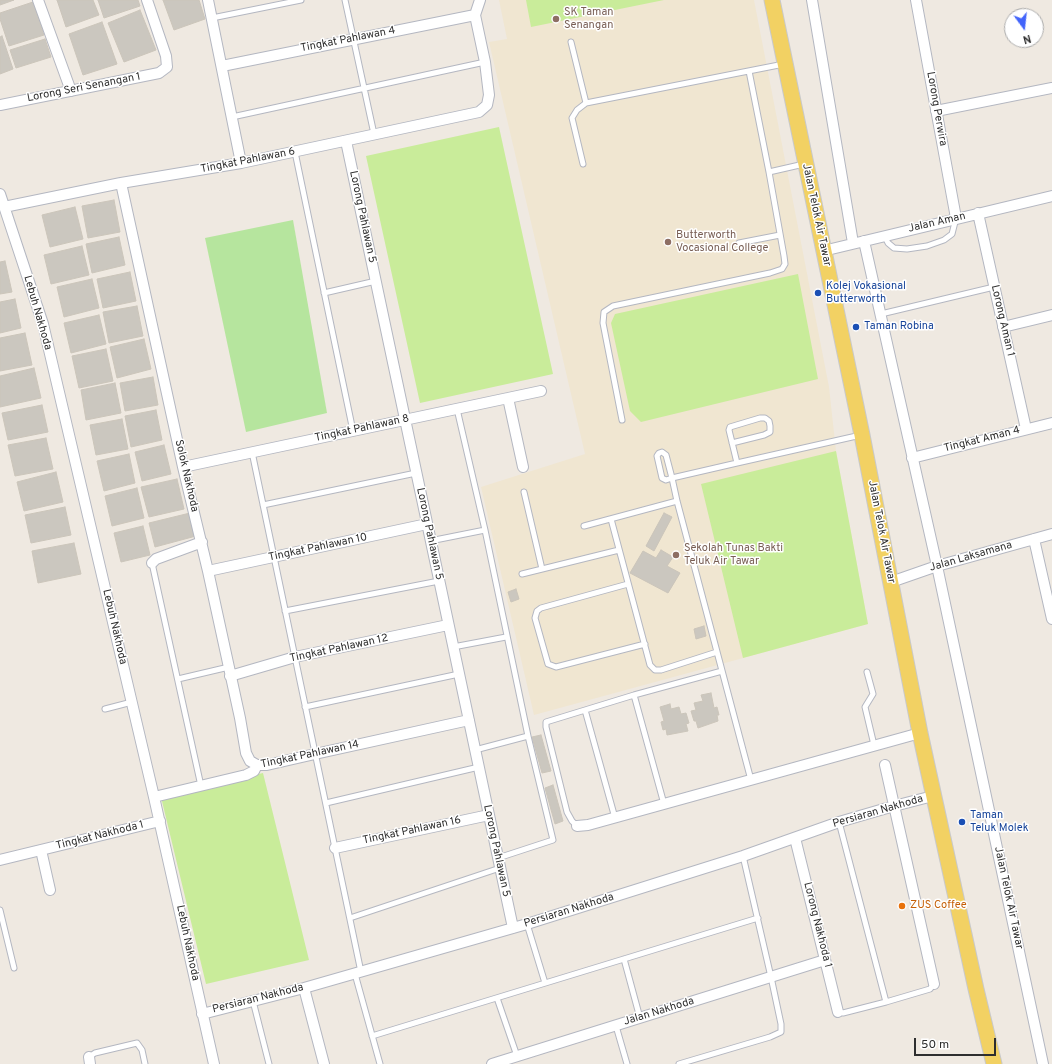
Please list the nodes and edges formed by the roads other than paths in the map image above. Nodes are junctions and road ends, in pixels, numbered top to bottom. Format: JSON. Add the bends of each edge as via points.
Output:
{"nodes":[{"id":1,"x":38,"y":0,"type":"edge"},
{"id":2,"x":147,"y":0,"type":"edge"},
{"id":3,"x":208,"y":0,"type":"edge"},
{"id":4,"x":301,"y":0,"type":"edge"},
{"id":5,"x":345,"y":0,"type":"edge"},
{"id":6,"x":480,"y":0,"type":"edge"},
{"id":7,"x":772,"y":0,"type":"edge"},
{"id":8,"x":812,"y":0,"type":"edge"},
{"id":9,"x":918,"y":1,"type":"edge"},
{"id":10,"x":475,"y":15,"type":"junction"},
{"id":11,"x":212,"y":18,"type":"junction"},
{"id":12,"x":354,"y":39,"type":"junction"},
{"id":13,"x":571,"y":42,"type":"dead end"},
{"id":14,"x":485,"y":62,"type":"junction"},
{"id":15,"x":785,"y":64,"type":"junction"},
{"id":16,"x":222,"y":66,"type":"junction"},
{"id":17,"x":749,"y":71,"type":"junction"},
{"id":18,"x":364,"y":88,"type":"junction"},
{"id":19,"x":1052,"y":88,"type":"edge"},
{"id":20,"x":70,"y":91,"type":"junction"},
{"id":21,"x":586,"y":103,"type":"junction"},
{"id":22,"x":0,"y":105,"type":"edge"},
{"id":23,"x":936,"y":111,"type":"junction"},
{"id":24,"x":232,"y":117,"type":"junction"},
{"id":25,"x":374,"y":134,"type":"junction"},
{"id":26,"x":346,"y":140,"type":"junction"},
{"id":27,"x":295,"y":152,"type":"junction"},
{"id":28,"x":241,"y":163,"type":"junction"},
{"id":29,"x":583,"y":164,"type":"dead end"},
{"id":30,"x":805,"y":164,"type":"junction"},
{"id":31,"x":769,"y":172,"type":"junction"},
{"id":32,"x":122,"y":183,"type":"junction"},
{"id":33,"x":0,"y":194,"type":"edge"},
{"id":34,"x":1052,"y":196,"type":"edge"},
{"id":35,"x":4,"y":207,"type":"junction"},
{"id":36,"x":978,"y":213,"type":"junction"},
{"id":37,"x":956,"y":218,"type":"junction"},
{"id":38,"x":780,"y":235,"type":"junction"},
{"id":39,"x":884,"y":235,"type":"junction"},
{"id":40,"x":864,"y":241,"type":"junction"},
{"id":41,"x":739,"y":243,"type":"dead end"},
{"id":42,"x":853,"y":243,"type":"junction"},
{"id":43,"x":823,"y":251,"type":"junction"},
{"id":44,"x":376,"y":282,"type":"junction"},
{"id":45,"x":994,"y":287,"type":"junction"},
{"id":46,"x":324,"y":292,"type":"junction"},
{"id":47,"x":881,"y":314,"type":"junction"},
{"id":48,"x":1052,"y":315,"type":"edge"},
{"id":49,"x":1003,"y":327,"type":"junction"},
{"id":50,"x":541,"y":391,"type":"dead end"},
{"id":51,"x":508,"y":398,"type":"junction"},
{"id":52,"x":457,"y":409,"type":"junction"},
{"id":53,"x":405,"y":420,"type":"junction"},
{"id":54,"x":622,"y":420,"type":"dead end"},
{"id":55,"x":1052,"y":423,"type":"edge"},
{"id":56,"x":1026,"y":429,"type":"junction"},
{"id":57,"x":353,"y":431,"type":"junction"},
{"id":58,"x":862,"y":435,"type":"junction"},
{"id":59,"x":732,"y":443,"type":"junction"},
{"id":60,"x":252,"y":452,"type":"junction"},
{"id":61,"x":912,"y":458,"type":"junction"},
{"id":62,"x":737,"y":463,"type":"junction"},
{"id":63,"x":183,"y":467,"type":"junction"},
{"id":64,"x":523,"y":467,"type":"dead end"},
{"id":65,"x":416,"y":473,"type":"junction"},
{"id":66,"x":672,"y":478,"type":"junction"},
{"id":67,"x":524,"y":492,"type":"dead end"},
{"id":68,"x":677,"y":501,"type":"junction"},
{"id":69,"x":263,"y":505,"type":"junction"},
{"id":70,"x":611,"y":519,"type":"junction"},
{"id":71,"x":427,"y":524,"type":"junction"},
{"id":72,"x":584,"y":526,"type":"dead end"},
{"id":73,"x":485,"y":530,"type":"junction"},
{"id":74,"x":1052,"y":534,"type":"edge"},
{"id":75,"x":1034,"y":539,"type":"junction"},
{"id":76,"x":430,"y":541,"type":"junction"},
{"id":77,"x":202,"y":542,"type":"junction"},
{"id":78,"x":619,"y":550,"type":"junction"},
{"id":79,"x":274,"y":557,"type":"junction"},
{"id":80,"x":152,"y":563,"type":"joint"},
{"id":81,"x":937,"y":566,"type":"junction"},
{"id":82,"x":542,"y":569,"type":"junction"},
{"id":83,"x":208,"y":571,"type":"junction"},
{"id":84,"x":522,"y":574,"type":"dead end"},
{"id":85,"x":439,"y":581,"type":"junction"},
{"id":86,"x":891,"y":582,"type":"junction"},
{"id":87,"x":628,"y":584,"type":"junction"},
{"id":88,"x":285,"y":611,"type":"junction"},
{"id":89,"x":1052,"y":619,"type":"edge"},
{"id":90,"x":448,"y":625,"type":"junction"},
{"id":91,"x":506,"y":637,"type":"junction"},
{"id":92,"x":645,"y":644,"type":"junction"},
{"id":93,"x":453,"y":647,"type":"junction"},
{"id":94,"x":717,"y":652,"type":"junction"},
{"id":95,"x":295,"y":657,"type":"junction"},
{"id":96,"x":722,"y":671,"type":"junction"},
{"id":97,"x":230,"y":672,"type":"junction"},
{"id":98,"x":867,"y":672,"type":"dead end"},
{"id":99,"x":459,"y":674,"type":"junction"},
{"id":100,"x":178,"y":679,"type":"junction"},
{"id":101,"x":634,"y":695,"type":"junction"},
{"id":102,"x":132,"y":702,"type":"junction"},
{"id":103,"x":305,"y":707,"type":"junction"},
{"id":104,"x":105,"y":710,"type":"dead end"},
{"id":105,"x":585,"y":710,"type":"junction"},
{"id":106,"x":468,"y":720,"type":"junction"},
{"id":107,"x":920,"y":733,"type":"junction"},
{"id":108,"x":528,"y":736,"type":"junction"},
{"id":109,"x":874,"y":745,"type":"junction"},
{"id":110,"x":475,"y":750,"type":"junction"},
{"id":111,"x":315,"y":754,"type":"junction"},
{"id":112,"x":257,"y":765,"type":"junction"},
{"id":113,"x":885,"y":765,"type":"dead end"},
{"id":114,"x":479,"y":767,"type":"junction"},
{"id":115,"x":751,"y":780,"type":"junction"},
{"id":116,"x":201,"y":786,"type":"junction"},
{"id":117,"x":933,"y":796,"type":"junction"},
{"id":118,"x":154,"y":797,"type":"junction"},
{"id":119,"x":326,"y":803,"type":"junction"},
{"id":120,"x":664,"y":804,"type":"junction"},
{"id":121,"x":894,"y":806,"type":"junction"},
{"id":122,"x":489,"y":814,"type":"junction"},
{"id":123,"x":615,"y":818,"type":"junction"},
{"id":124,"x":160,"y":821,"type":"junction"},
{"id":125,"x":840,"y":822,"type":"junction"},
{"id":126,"x":577,"y":826,"type":"joint"},
{"id":127,"x":796,"y":838,"type":"junction"},
{"id":128,"x":335,"y":848,"type":"junction"},
{"id":129,"x":41,"y":850,"type":"junction"},
{"id":130,"x":744,"y":856,"type":"junction"},
{"id":131,"x":0,"y":860,"type":"edge"},
{"id":132,"x":499,"y":863,"type":"junction"},
{"id":133,"x":50,"y":890,"type":"dead end"},
{"id":134,"x":0,"y":910,"type":"edge"},
{"id":135,"x":350,"y":918,"type":"junction"},
{"id":136,"x":758,"y":918,"type":"junction"},
{"id":137,"x":527,"y":924,"type":"junction"},
{"id":138,"x":513,"y":928,"type":"junction"},
{"id":139,"x":624,"y":959,"type":"junction"},
{"id":140,"x":825,"y":960,"type":"junction"},
{"id":141,"x":14,"y":968,"type":"dead end"},
{"id":142,"x":358,"y":973,"type":"junction"},
{"id":143,"x":771,"y":977,"type":"junction"},
{"id":144,"x":545,"y":983,"type":"junction"},
{"id":145,"x":934,"y":984,"type":"joint"},
{"id":146,"x":304,"y":988,"type":"junction"},
{"id":147,"x":497,"y":998,"type":"junction"},
{"id":148,"x":253,"y":1000,"type":"junction"},
{"id":149,"x":886,"y":1002,"type":"junction"},
{"id":150,"x":838,"y":1012,"type":"joint"},
{"id":151,"x":202,"y":1014,"type":"junction"},
{"id":152,"x":640,"y":1018,"type":"junction"},
{"id":153,"x":616,"y":1026,"type":"junction"},
{"id":154,"x":372,"y":1036,"type":"junction"},
{"id":155,"x":517,"y":1056,"type":"junction"},
{"id":156,"x":90,"y":1060,"type":"edge"},
{"id":157,"x":1052,"y":1061,"type":"edge"},
{"id":158,"x":145,"y":1064,"type":"edge"},
{"id":159,"x":214,"y":1064,"type":"edge"},
{"id":160,"x":269,"y":1064,"type":"edge"},
{"id":161,"x":324,"y":1064,"type":"edge"},
{"id":162,"x":380,"y":1064,"type":"edge"},
{"id":163,"x":492,"y":1064,"type":"edge"},
{"id":164,"x":627,"y":1064,"type":"edge"},
{"id":165,"x":679,"y":1064,"type":"edge"},
{"id":166,"x":994,"y":1064,"type":"edge"},
{"id":167,"x":1043,"y":1064,"type":"edge"}],
"edges":[{"from":1,"to":20,"type":"street"},
{"from":2,"to":20,"type":"street","name":"Lorong Seri Senangan 1","via":[[166,56],[167,67],[159,73]]},
{"from":3,"to":11,"type":"street"},
{"from":4,"to":11,"type":"lane"},
{"from":5,"to":12,"type":"lane"},
{"from":6,"to":10,"type":"street"},
{"from":7,"to":15,"type":"main road","name":"Jalan Telok Air Tawar"},
{"from":8,"to":42,"type":"street"},
{"from":9,"to":23,"type":"street","name":"Lorong Perwira"},
{"from":10,"to":12,"type":"street","name":"Tingkat Pahlawan 4"},
{"from":10,"to":14,"type":"street"},
{"from":11,"to":16,"type":"street"},
{"from":12,"to":16,"type":"street","name":"Tingkat Pahlawan 4"},
{"from":12,"to":18,"type":"lane"},
{"from":13,"to":21,"type":"lane"},
{"from":14,"to":18,"type":"lane"},
{"from":14,"to":25,"type":"street","name":"Tingkat Pahlawan 6","via":[[489,95],[487,105],[479,112]]},
{"from":15,"to":17,"type":"lane"},
{"from":15,"to":30,"type":"main road","name":"Jalan Telok Air Tawar"},
{"from":16,"to":24,"type":"street"},
{"from":17,"to":21,"type":"lane"},
{"from":17,"to":31,"type":"lane"},
{"from":18,"to":24,"type":"lane"},
{"from":18,"to":25,"type":"lane"},
{"from":19,"to":23,"type":"street"},
{"from":20,"to":22,"type":"street","name":"Lorong Seri Senangan 1"},
{"from":21,"to":29,"type":"lane","via":[[572,118]]},
{"from":23,"to":37,"type":"street","name":"Lorong Perwira"},
{"from":24,"to":28,"type":"street"},
{"from":25,"to":26,"type":"street","name":"Tingkat Pahlawan 6"},
{"from":26,"to":27,"type":"street","name":"Tingkat Pahlawan 6"},
{"from":26,"to":44,"type":"street","name":"Lorong Pahlawan 5"},
{"from":27,"to":28,"type":"street","name":"Tingkat Pahlawan 6"},
{"from":27,"to":46,"type":"lane"},
{"from":28,"to":32,"type":"street","name":"Tingkat Pahlawan 6"},
{"from":30,"to":31,"type":"lane"},
{"from":30,"to":43,"type":"main road","name":"Jalan Telok Air Tawar"},
{"from":31,"to":38,"type":"lane"},
{"from":32,"to":35,"type":"street","name":"Tingkat Pahlawan 6"},
{"from":32,"to":63,"type":"street","name":"Solok Nakhoda"},
{"from":33,"to":35,"type":"street","name":"Lebuh Nakhoda"},
{"from":34,"to":36,"type":"street","name":"Jalan Aman"},
{"from":35,"to":102,"type":"street","name":"Lebuh Nakhoda","via":[[42,324]]},
{"from":36,"to":37,"type":"street","name":"Jalan Aman"},
{"from":36,"to":45,"type":"street","name":"Lorong Aman 1"},
{"from":37,"to":39,"type":"street","name":"Jalan Aman"},
{"from":37,"to":39,"type":"lane","via":[[952,234],[927,246],[894,248]]},
{"from":38,"to":41,"type":"lane"},
{"from":38,"to":54,"type":"lane","via":[[785,264],[782,269],[613,306],[604,312],[603,323]]},
{"from":39,"to":40,"type":"street","name":"Jalan Aman"},
{"from":40,"to":42,"type":"street","name":"Jalan Aman"},
{"from":40,"to":47,"type":"street","name":"Jalan Telok Air Tawar"},
{"from":42,"to":43,"type":"street","name":"Jalan Aman"},
{"from":43,"to":58,"type":"main road","name":"Jalan Telok Air Tawar"},
{"from":44,"to":46,"type":"lane"},
{"from":44,"to":53,"type":"street","name":"Lorong Pahlawan 5"},
{"from":45,"to":47,"type":"lane"},
{"from":45,"to":49,"type":"street","name":"Lorong Aman 1"},
{"from":46,"to":57,"type":"lane"},
{"from":47,"to":61,"type":"street","name":"Jalan Telok Air Tawar"},
{"from":48,"to":49,"type":"street"},
{"from":49,"to":56,"type":"street","name":"Lorong Aman 1"},
{"from":50,"to":51,"type":"street","name":"Tingkat Pahlawan 8"},
{"from":51,"to":52,"type":"street","name":"Tingkat Pahlawan 8"},
{"from":51,"to":64,"type":"street"},
{"from":52,"to":53,"type":"street","name":"Tingkat Pahlawan 8"},
{"from":52,"to":73,"type":"lane"},
{"from":53,"to":57,"type":"street","name":"Tingkat Pahlawan 8"},
{"from":53,"to":65,"type":"street","name":"Lorong Pahlawan 5"},
{"from":55,"to":56,"type":"street","name":"Tingkat Aman 4"},
{"from":56,"to":61,"type":"street","name":"Tingkat Aman 4"},
{"from":57,"to":60,"type":"street","name":"Tingkat Pahlawan 8"},
{"from":58,"to":62,"type":"lane"},
{"from":58,"to":86,"type":"main road","name":"Jalan Telok Air Tawar"},
{"from":59,"to":59,"type":"lane","via":[[770,432],[769,421],[760,418],[730,427]]},
{"from":59,"to":62,"type":"lane"},
{"from":60,"to":63,"type":"street","name":"Tingkat Pahlawan 8"},
{"from":60,"to":69,"type":"lane"},
{"from":61,"to":81,"type":"street","name":"Jalan Telok Air Tawar"},
{"from":62,"to":66,"type":"lane"},
{"from":63,"to":77,"type":"street","name":"Solok Nakhoda"},
{"from":65,"to":69,"type":"lane"},
{"from":65,"to":71,"type":"street","name":"Lorong Pahlawan 5"},
{"from":66,"to":66,"type":"lane","via":[[662,478],[657,456],[659,453],[666,455]]},
{"from":66,"to":68,"type":"lane"},
{"from":67,"to":82,"type":"lane"},
{"from":68,"to":70,"type":"lane"},
{"from":68,"to":94,"type":"lane"},
{"from":69,"to":79,"type":"lane"},
{"from":70,"to":72,"type":"lane"},
{"from":70,"to":78,"type":"lane"},
{"from":71,"to":76,"type":"street","name":"Lorong Pahlawan 5"},
{"from":71,"to":79,"type":"street","name":"Tingkat Pahlawan 10"},
{"from":73,"to":76,"type":"lane"},
{"from":73,"to":91,"type":"lane"},
{"from":74,"to":75,"type":"street","name":"Jalan Laksamana"},
{"from":75,"to":81,"type":"street","name":"Jalan Laksamana"},
{"from":75,"to":89,"type":"street"},
{"from":76,"to":85,"type":"street","name":"Lorong Pahlawan 5"},
{"from":77,"to":80,"type":"street"},
{"from":77,"to":83,"type":"street","name":"Solok Nakhoda"},
{"from":78,"to":82,"type":"lane"},
{"from":78,"to":87,"type":"lane"},
{"from":79,"to":83,"type":"street","name":"Tingkat Pahlawan 10"},
{"from":79,"to":88,"type":"lane"},
{"from":80,"to":100,"type":"lane"},
{"from":81,"to":86,"type":"street","name":"Jalan Laksamana"},
{"from":81,"to":167,"type":"street","name":"Jalan Telok Air Tawar"},
{"from":82,"to":84,"type":"lane"},
{"from":83,"to":97,"type":"street","name":"Solok Nakhoda"},
{"from":85,"to":88,"type":"lane"},
{"from":85,"to":90,"type":"street","name":"Lorong Pahlawan 5"},
{"from":86,"to":107,"type":"main road","name":"Jalan Telok Air Tawar"},
{"from":87,"to":92,"type":"lane"},
{"from":87,"to":92,"type":"lane","via":[[536,611],[535,618],[548,664],[556,667]]},
{"from":88,"to":95,"type":"lane"},
{"from":90,"to":93,"type":"street","name":"Lorong Pahlawan 5"},
{"from":90,"to":95,"type":"street","name":"Tingkat Pahlawan 12"},
{"from":91,"to":93,"type":"lane"},
{"from":91,"to":108,"type":"lane"},
{"from":92,"to":94,"type":"lane","via":[[650,665],[655,670]]},
{"from":93,"to":99,"type":"street","name":"Lorong Pahlawan 5"},
{"from":94,"to":96,"type":"lane"},
{"from":95,"to":97,"type":"street","name":"Tingkat Pahlawan 12"},
{"from":95,"to":103,"type":"lane"},
{"from":96,"to":101,"type":"lane"},
{"from":96,"to":115,"type":"lane"},
{"from":97,"to":100,"type":"lane"},
{"from":97,"to":112,"type":"street","name":"Solok Nakhoda","via":[[246,753],[250,761]]},
{"from":98,"to":109,"type":"lane","via":[[873,694],[865,707]]},
{"from":99,"to":103,"type":"lane"},
{"from":99,"to":106,"type":"street","name":"Lorong Pahlawan 5"},
{"from":100,"to":116,"type":"lane"},
{"from":101,"to":105,"type":"lane"},
{"from":101,"to":120,"type":"lane"},
{"from":102,"to":104,"type":"lane"},
{"from":102,"to":118,"type":"street","name":"Lebuh Nakhoda"},
{"from":103,"to":111,"type":"lane"},
{"from":105,"to":123,"type":"lane"},
{"from":105,"to":126,"type":"lane","via":[[546,722],[567,812]]},
{"from":106,"to":110,"type":"street","name":"Lorong Pahlawan 5"},
{"from":106,"to":111,"type":"street","name":"Tingkat Pahlawan 14"},
{"from":107,"to":109,"type":"street"},
{"from":107,"to":117,"type":"main road","name":"Jalan Telok Air Tawar"},
{"from":108,"to":110,"type":"lane"},
{"from":108,"to":132,"type":"lane","via":[[554,840]]},
{"from":109,"to":115,"type":"street"},
{"from":110,"to":114,"type":"street","name":"Lorong Pahlawan 5"},
{"from":111,"to":112,"type":"street","name":"Tingkat Pahlawan 14"},
{"from":111,"to":119,"type":"lane"},
{"from":112,"to":116,"type":"street","name":"Tingkat Pahlawan 14","via":[[254,771],[246,775]]},
{"from":113,"to":121,"type":"street"},
{"from":114,"to":119,"type":"lane"},
{"from":114,"to":122,"type":"street","name":"Lorong Pahlawan 5"},
{"from":115,"to":120,"type":"street"},
{"from":116,"to":118,"type":"street","name":"Tingkat Pahlawan 14"},
{"from":117,"to":121,"type":"street","name":"Persiaran Nakhoda"},
{"from":117,"to":166,"type":"main road","name":"Jalan Telok Air Tawar"},
{"from":118,"to":124,"type":"street","name":"Lebuh Nakhoda"},
{"from":119,"to":128,"type":"lane"},
{"from":120,"to":123,"type":"street"},
{"from":121,"to":125,"type":"street","name":"Persiaran Nakhoda"},
{"from":121,"to":145,"type":"street"},
{"from":122,"to":128,"type":"street","name":"Tingkat Pahlawan 16"},
{"from":122,"to":132,"type":"street","name":"Lorong Pahlawan 5"},
{"from":123,"to":126,"type":"street"},
{"from":124,"to":129,"type":"street","name":"Tingkat Nakhoda 1"},
{"from":124,"to":151,"type":"street","name":"Lebuh Nakhoda"},
{"from":125,"to":127,"type":"street","name":"Persiaran Nakhoda"},
{"from":125,"to":149,"type":"lane"},
{"from":127,"to":130,"type":"street","name":"Persiaran Nakhoda"},
{"from":127,"to":140,"type":"street","name":"Lorong Nakhoda 1"},
{"from":128,"to":135,"type":"lane"},
{"from":129,"to":131,"type":"street","name":"Tingkat Nakhoda 1"},
{"from":129,"to":133,"type":"street","name":"Tingkat Nakhoda 1"},
{"from":130,"to":136,"type":"lane"},
{"from":130,"to":137,"type":"street","name":"Persiaran Nakhoda"},
{"from":132,"to":135,"type":"lane"},
{"from":132,"to":138,"type":"street","name":"Lorong Pahlawan 5"},
{"from":134,"to":141,"type":"lane"},
{"from":135,"to":142,"type":"lane"},
{"from":136,"to":139,"type":"lane"},
{"from":136,"to":143,"type":"lane"},
{"from":137,"to":138,"type":"street","name":"Persiaran Nakhoda"},
{"from":137,"to":144,"type":"lane"},
{"from":138,"to":142,"type":"street","name":"Persiaran Nakhoda"},
{"from":139,"to":144,"type":"lane"},
{"from":139,"to":152,"type":"lane"},
{"from":140,"to":143,"type":"street","name":"Jalan Nakhoda"},
{"from":140,"to":150,"type":"street","name":"Lorong Nakhoda 1"},
{"from":142,"to":146,"type":"street","name":"Persiaran Nakhoda"},
{"from":142,"to":154,"type":"lane"},
{"from":143,"to":152,"type":"street","name":"Jalan Nakhoda"},
{"from":143,"to":165,"type":"lane","via":[[781,1032]]},
{"from":144,"to":147,"type":"lane"},
{"from":145,"to":149,"type":"lane","via":[[930,989]]},
{"from":146,"to":148,"type":"street","name":"Persiaran Nakhoda"},
{"from":146,"to":161,"type":"street"},
{"from":147,"to":154,"type":"lane"},
{"from":147,"to":155,"type":"lane"},
{"from":148,"to":151,"type":"street","name":"Persiaran Nakhoda"},
{"from":148,"to":160,"type":"lane"},
{"from":149,"to":150,"type":"lane"},
{"from":151,"to":159,"type":"street","name":"Lebuh Nakhoda"},
{"from":152,"to":153,"type":"street","name":"Jalan Nakhoda"},
{"from":153,"to":155,"type":"street","name":"Jalan Nakhoda"},
{"from":153,"to":164,"type":"lane"},
{"from":154,"to":162,"type":"lane"},
{"from":155,"to":163,"type":"street","name":"Jalan Nakhoda"},
{"from":156,"to":158,"type":"lane","via":[[95,1053],[137,1043],[142,1050]]},
{"from":157,"to":167,"type":"street"}]}
